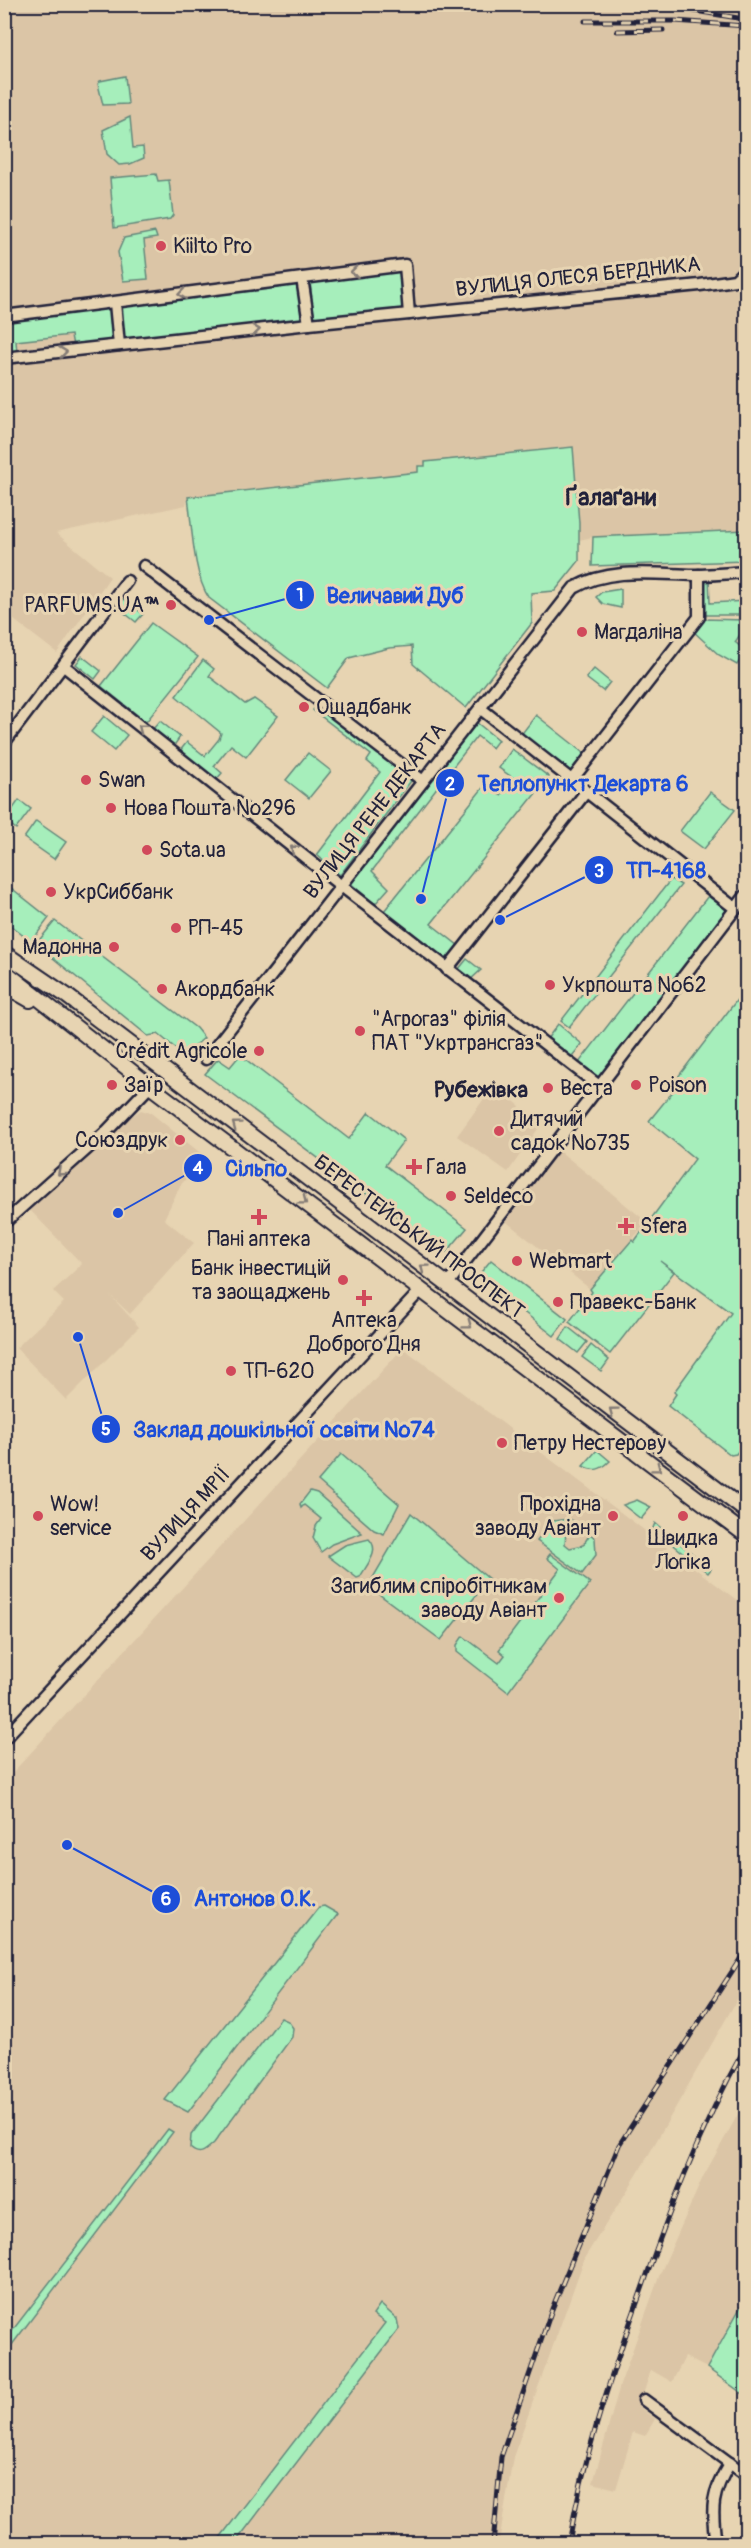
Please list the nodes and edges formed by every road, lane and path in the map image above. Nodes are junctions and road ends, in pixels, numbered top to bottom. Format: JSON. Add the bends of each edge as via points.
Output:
{"nodes":[{"id":1,"x":747,"y":269,"type":"edge"},
{"id":2,"x":303,"y":278,"type":"junction"},
{"id":3,"x":115,"y":303,"type":"junction"},
{"id":4,"x":410,"y":314,"type":"junction"},
{"id":5,"x":4,"y":316,"type":"edge"},
{"id":6,"x":309,"y":324,"type":"junction"},
{"id":7,"x":119,"y":345,"type":"junction"},
{"id":8,"x":4,"y":358,"type":"edge"},
{"id":9,"x":144,"y":566,"type":"dead end"},
{"id":10,"x":747,"y":572,"type":"edge"},
{"id":11,"x":699,"y":574,"type":"junction"},
{"id":12,"x":127,"y":581,"type":"dead end"},
{"id":13,"x":64,"y":666,"type":"junction"},
{"id":14,"x":481,"y":709,"type":"junction"},
{"id":15,"x":4,"y":742,"type":"edge"},
{"id":16,"x":423,"y":781,"type":"junction"},
{"id":17,"x":571,"y":781,"type":"junction"},
{"id":18,"x":586,"y":792,"type":"junction"},
{"id":19,"x":340,"y":886,"type":"junction"},
{"id":20,"x":747,"y":895,"type":"edge"},
{"id":21,"x":736,"y":909,"type":"junction"},
{"id":22,"x":4,"y":943,"type":"edge"},
{"id":23,"x":4,"y":953,"type":"edge"},
{"id":24,"x":447,"y":969,"type":"junction"},
{"id":25,"x":4,"y":971,"type":"edge"},
{"id":26,"x":4,"y":985,"type":"edge"},
{"id":27,"x":67,"y":996,"type":"junction"},
{"id":28,"x":73,"y":1025,"type":"junction"},
{"id":29,"x":206,"y":1059,"type":"dead end"},
{"id":30,"x":150,"y":1086,"type":"junction"},
{"id":31,"x":599,"y":1086,"type":"junction"},
{"id":32,"x":4,"y":1223,"type":"edge"},
{"id":33,"x":447,"y":1286,"type":"junction"},
{"id":34,"x":421,"y":1290,"type":"junction"},
{"id":35,"x":747,"y":1511,"type":"edge"},
{"id":36,"x":747,"y":1535,"type":"edge"},
{"id":37,"x":4,"y":1738,"type":"edge"},
{"id":38,"x":644,"y":2400,"type":"dead end"},
{"id":39,"x":730,"y":2463,"type":"junction"},
{"id":40,"x":747,"y":2475,"type":"edge"},
{"id":41,"x":716,"y":2544,"type":"edge"}],
"edges":[{"from":1,"to":4,"type":"street","name":"ВУЛИЦЯ ОЛЕСЯ БЕРДНИКА","via":[[735,280],[700,285]]},
{"from":2,"to":3,"type":"street","one_way":true},
{"from":4,"to":2,"type":"street","one_way":true,"via":[[405,265]]},
{"from":2,"to":6,"type":"street"},
{"from":3,"to":5,"type":"street"},
{"from":3,"to":7,"type":"street"},
{"from":4,"to":6,"type":"street","name":"ВУЛИЦЯ ОЛЕСЯ БЕРДНИКА"},
{"from":7,"to":6,"type":"street","name":"ВУЛИЦЯ ОЛЕСЯ БЕРДНИКА","one_way":true},
{"from":8,"to":7,"type":"street","name":"ВУЛИЦЯ ОЛЕСЯ БЕРДНИКА","one_way":true},
{"from":9,"to":16,"type":"street"},
{"from":10,"to":11,"type":"street"},
{"from":11,"to":14,"type":"street","name":"ВУЛИЦЯ РЕНЕ ДЕКАРТА","via":[[618,574],[588,580],[574,588]]},
{"from":11,"to":17,"type":"street","via":[[699,617]]},
{"from":12,"to":13,"type":"street"},
{"from":13,"to":15,"type":"street"},
{"from":19,"to":13,"type":"street","one_way":true},
{"from":14,"to":16,"type":"street","name":"ВУЛИЦЯ РЕНЕ ДЕКАРТА"},
{"from":14,"to":17,"type":"street"},
{"from":16,"to":19,"type":"street","name":"ВУЛИЦЯ РЕНЕ ДЕКАРТА"},
{"from":17,"to":18,"type":"street"},
{"from":18,"to":21,"type":"street"},
{"from":18,"to":24,"type":"street"},
{"from":19,"to":24,"type":"street"},
{"from":19,"to":29,"type":"street","name":"ВУЛИЦЯ РЕНЕ ДЕКАРТА"},
{"from":20,"to":21,"type":"street"},
{"from":21,"to":31,"type":"street"},
{"from":22,"to":27,"type":"main road","name":"БЕРЕСТЕЙСЬКИЙ ПРОСПЕКТ"},
{"from":23,"to":27,"type":"main road","name":"БЕРЕСТЕЙСЬКИЙ ПРОСПЕКТ"},
{"from":24,"to":31,"type":"street"},
{"from":25,"to":28,"type":"main road","name":"БЕРЕСТЕЙСЬКИЙ ПРОСПЕКТ"},
{"from":26,"to":28,"type":"main road","name":"БЕРЕСТЕЙСЬКИЙ ПРОСПЕКТ"},
{"from":33,"to":27,"type":"main road","name":"БЕРЕСТЕЙСЬКИЙ ПРОСПЕКТ","one_way":true},
{"from":28,"to":30,"type":"main road","name":"БЕРЕСТЕЙСЬКИЙ ПРОСПЕКТ"},
{"from":30,"to":32,"type":"street","one_way":true,"via":[[105,1133]]},
{"from":30,"to":34,"type":"main road","name":"БЕРЕСТЕЙСЬКИЙ ПРОСПЕКТ","one_way":true},
{"from":31,"to":33,"type":"street"},
{"from":35,"to":33,"type":"main road","name":"БЕРЕСТЕЙСЬКИЙ ПРОСПЕКТ","one_way":true},
{"from":34,"to":36,"type":"main road","name":"БЕРЕСТЕЙСЬКИЙ ПРОСПЕКТ","one_way":true},
{"from":34,"to":37,"type":"street","name":"ВУЛИЦЯ МРІЇ"},
{"from":38,"to":39,"type":"street"},
{"from":39,"to":40,"type":"street"},
{"from":39,"to":41,"type":"street","via":[[715,2490]]}]}
